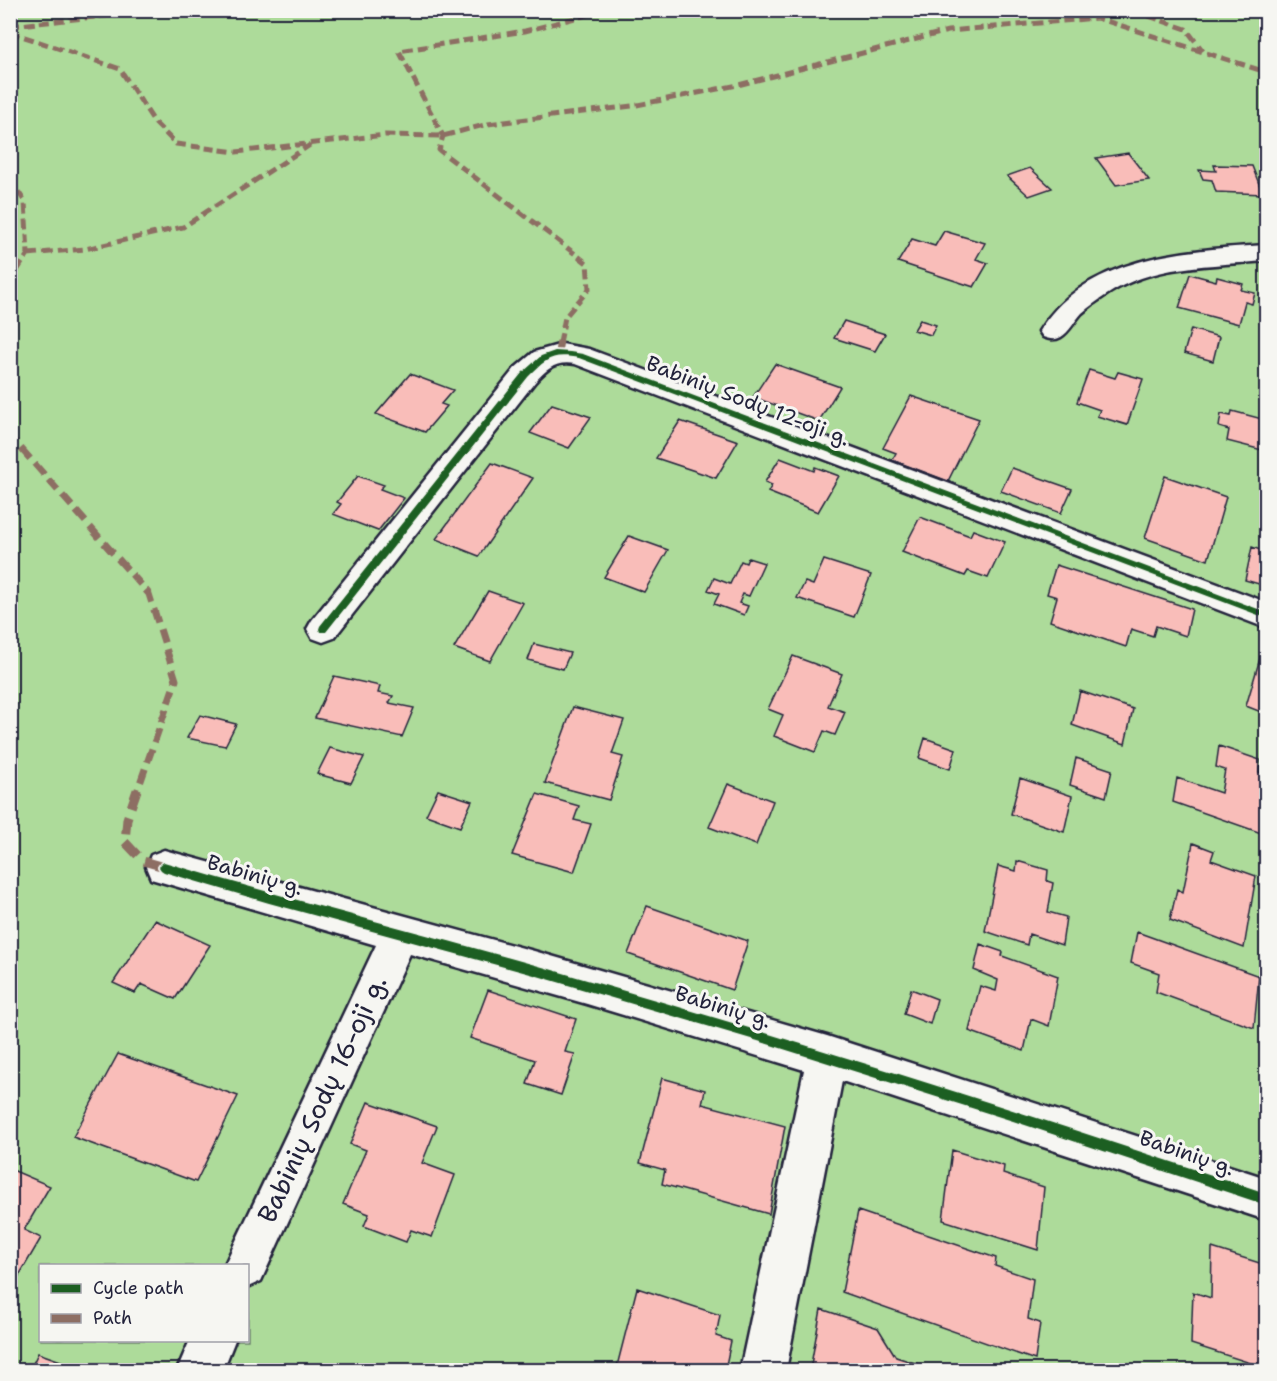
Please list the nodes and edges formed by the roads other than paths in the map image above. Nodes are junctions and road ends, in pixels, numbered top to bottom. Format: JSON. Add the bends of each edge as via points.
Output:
{"nodes":[{"id":1,"x":1266,"y":253,"type":"edge"},
{"id":2,"x":1052,"y":331,"type":"dead end"},
{"id":3,"x":1266,"y":615,"type":"edge"},
{"id":4,"x":323,"y":629,"type":"dead end"},
{"id":5,"x":164,"y":867,"type":"dead end"},
{"id":6,"x":400,"y":934,"type":"junction"},
{"id":7,"x":827,"y":1056,"type":"junction"},
{"id":8,"x":1266,"y":1199,"type":"edge"},
{"id":9,"x":247,"y":1264,"type":"edge"},
{"id":10,"x":213,"y":1342,"type":"edge"},
{"id":11,"x":200,"y":1371,"type":"edge"},
{"id":12,"x":763,"y":1371,"type":"edge"}],
"edges":[{"from":1,"to":2,"type":"street","via":[[1193,258],[1118,277],[1085,295],[1067,310]]},
{"from":3,"to":4,"type":"street","name":"Babinių Sodų 12-oji g.","via":[[580,356],[558,352],[542,357],[525,375]]},
{"from":5,"to":6,"type":"street","name":"Babinių g."},
{"from":6,"to":7,"type":"street","name":"Babinių g."},
{"from":6,"to":9,"type":"street","name":"Babinių Sodų 16-oji g."},
{"from":7,"to":8,"type":"street","name":"Babinių g."},
{"from":7,"to":12,"type":"street"},
{"from":10,"to":11,"type":"street"}]}
